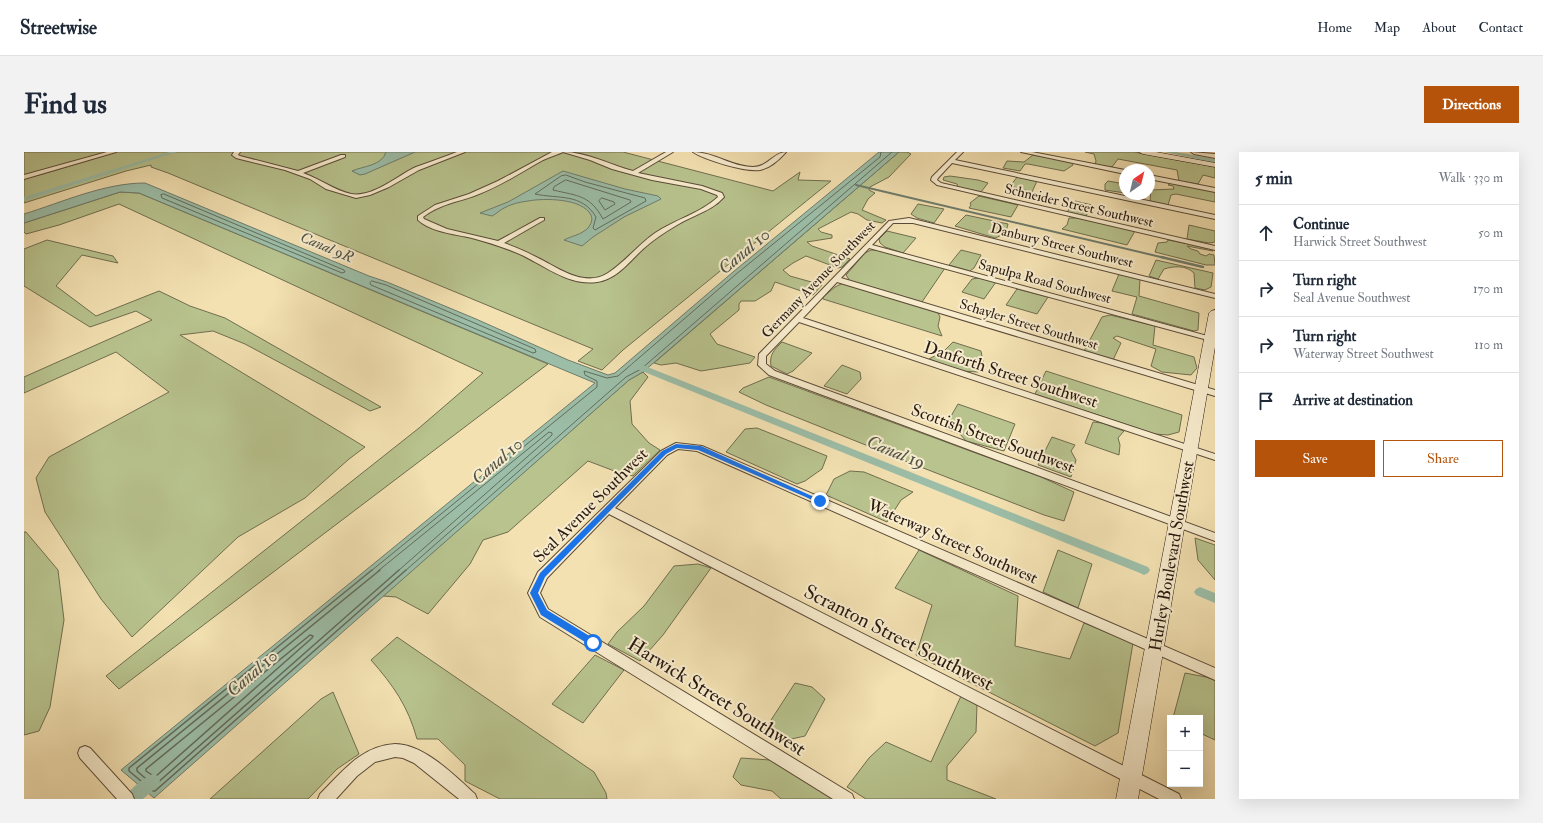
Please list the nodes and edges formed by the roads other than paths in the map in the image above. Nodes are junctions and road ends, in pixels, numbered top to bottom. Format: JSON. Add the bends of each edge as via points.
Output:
{"nodes":[{"id":1,"x":113,"y":152,"type":"edge"},
{"id":2,"x":237,"y":152,"type":"edge"},
{"id":3,"x":462,"y":152,"type":"edge"},
{"id":4,"x":560,"y":152,"type":"edge"},
{"id":5,"x":566,"y":152,"type":"edge"},
{"id":6,"x":670,"y":152,"type":"edge"},
{"id":7,"x":696,"y":152,"type":"edge"},
{"id":8,"x":783,"y":152,"type":"edge"},
{"id":9,"x":960,"y":152,"type":"edge"},
{"id":10,"x":1024,"y":152,"type":"edge"},
{"id":11,"x":1142,"y":152,"type":"edge"},
{"id":12,"x":1194,"y":152,"type":"edge"},
{"id":13,"x":1206,"y":153,"type":"edge"},
{"id":14,"x":343,"y":156,"type":"dead end"},
{"id":15,"x":1215,"y":156,"type":"edge"},
{"id":16,"x":951,"y":161,"type":"junction"},
{"id":17,"x":1215,"y":166,"type":"edge"},
{"id":18,"x":1119,"y":171,"type":"edge"},
{"id":19,"x":298,"y":173,"type":"junction"},
{"id":20,"x":634,"y":173,"type":"junction"},
{"id":21,"x":24,"y":177,"type":"edge"},
{"id":22,"x":1155,"y":178,"type":"edge"},
{"id":23,"x":1215,"y":190,"type":"edge"},
{"id":24,"x":1215,"y":217,"type":"edge"},
{"id":25,"x":542,"y":219,"type":"dead end"},
{"id":26,"x":903,"y":220,"type":"joint"},
{"id":27,"x":498,"y":244,"type":"junction"},
{"id":28,"x":868,"y":246,"type":"junction"},
{"id":29,"x":1215,"y":248,"type":"edge"},
{"id":30,"x":835,"y":280,"type":"junction"},
{"id":31,"x":1215,"y":296,"type":"edge"},
{"id":32,"x":1215,"y":313,"type":"edge"},
{"id":33,"x":797,"y":319,"type":"junction"},
{"id":34,"x":1213,"y":340,"type":"edge"},
{"id":35,"x":762,"y":365,"type":"joint"},
{"id":36,"x":1208,"y":391,"type":"edge"},
{"id":37,"x":676,"y":446,"type":"joint"},
{"id":38,"x":1190,"y":449,"type":"junction"},
{"id":39,"x":1215,"y":457,"type":"edge"},
{"id":40,"x":608,"y":509,"type":"junction"},
{"id":41,"x":1177,"y":523,"type":"junction"},
{"id":42,"x":1215,"y":537,"type":"edge"},
{"id":43,"x":534,"y":593,"type":"joint"},
{"id":44,"x":1155,"y":648,"type":"junction"},
{"id":45,"x":1215,"y":674,"type":"edge"},
{"id":46,"x":85,"y":752,"type":"dead end"},
{"id":47,"x":1131,"y":777,"type":"junction"},
{"id":48,"x":127,"y":799,"type":"edge"},
{"id":49,"x":326,"y":799,"type":"edge"},
{"id":50,"x":470,"y":799,"type":"edge"},
{"id":51,"x":847,"y":799,"type":"edge"},
{"id":52,"x":1127,"y":799,"type":"edge"},
{"id":53,"x":1174,"y":799,"type":"edge"}],
"edges":[{"from":1,"to":21,"type":"street"},
{"from":2,"to":19,"type":"street","via":[[235,155]]},
{"from":3,"to":19,"type":"street","via":[[417,169],[391,184],[362,196],[349,195],[328,188]]},
{"from":4,"to":27,"type":"street","via":[[551,154],[481,190],[441,205],[420,217],[426,223],[445,230]]},
{"from":5,"to":20,"type":"street"},
{"from":6,"to":20,"type":"street"},
{"from":7,"to":8,"type":"street","via":[[725,162],[755,168],[766,166]]},
{"from":9,"to":16,"type":"street"},
{"from":10,"to":18,"type":"street"},
{"from":11,"to":17,"type":"street"},
{"from":12,"to":13,"type":"street"},
{"from":13,"to":15,"type":"street"},
{"from":14,"to":19,"type":"street"},
{"from":16,"to":24,"type":"street"},
{"from":16,"to":29,"type":"street","name":"Schneider Street Southwest","via":[[935,177],[934,180],[939,184]]},
{"from":20,"to":27,"type":"street","via":[[702,188],[720,194],[721,197],[702,211],[670,226],[645,243],[629,260],[599,280],[576,278],[524,253]]},
{"from":22,"to":23,"type":"street"},
{"from":25,"to":27,"type":"street"},
{"from":26,"to":28,"type":"street","name":"Germany Avenue Southwest","via":[[891,222]]},
{"from":26,"to":31,"type":"street","name":"Danbury Street Southwest","via":[[920,222]]},
{"from":28,"to":30,"type":"street","name":"Germany Avenue Southwest"},
{"from":28,"to":34,"type":"street","name":"Sapulpa Road Southwest"},
{"from":30,"to":33,"type":"street","name":"Germany Avenue Southwest"},
{"from":30,"to":36,"type":"street","name":"Schayler Street Southwest"},
{"from":32,"to":34,"type":"street","name":"Hurley Boulevard Southwest"},
{"from":33,"to":35,"type":"street","name":"Germany Avenue Southwest","via":[[762,356]]},
{"from":33,"to":38,"type":"street","name":"Danforth Street Southwest"},
{"from":34,"to":36,"type":"street","name":"Hurley Boulevard Southwest"},
{"from":35,"to":41,"type":"street","name":"Scottish Street Southwest","via":[[772,373]]},
{"from":36,"to":38,"type":"street","name":"Hurley Boulevard Southwest"},
{"from":37,"to":40,"type":"street","name":"Seal Avenue Southwest","via":[[664,453]]},
{"from":37,"to":44,"type":"street","name":"Waterway Street Southwest","via":[[699,448]]},
{"from":38,"to":39,"type":"street","name":"Danforth Street Southwest"},
{"from":38,"to":41,"type":"street","name":"Hurley Boulevard Southwest"},
{"from":40,"to":43,"type":"street","name":"Seal Avenue Southwest","via":[[542,575]]},
{"from":40,"to":47,"type":"street","name":"Scranton Street Southwest"},
{"from":41,"to":42,"type":"street","name":"Scottish Street Southwest"},
{"from":41,"to":44,"type":"street","name":"Hurley Boulevard Southwest"},
{"from":43,"to":51,"type":"street","name":"Harwick Street Southwest","via":[[544,613]]},
{"from":44,"to":45,"type":"street","name":"Waterway Street Southwest"},
{"from":44,"to":47,"type":"street","name":"Hurley Boulevard Southwest"},
{"from":46,"to":48,"type":"street"},
{"from":47,"to":52,"type":"street","name":"Hurley Boulevard Southwest"},
{"from":47,"to":53,"type":"street","name":"Scranton Street Southwest"},
{"from":49,"to":50,"type":"street","via":[[357,767],[372,756],[403,751],[420,759]]}]}
